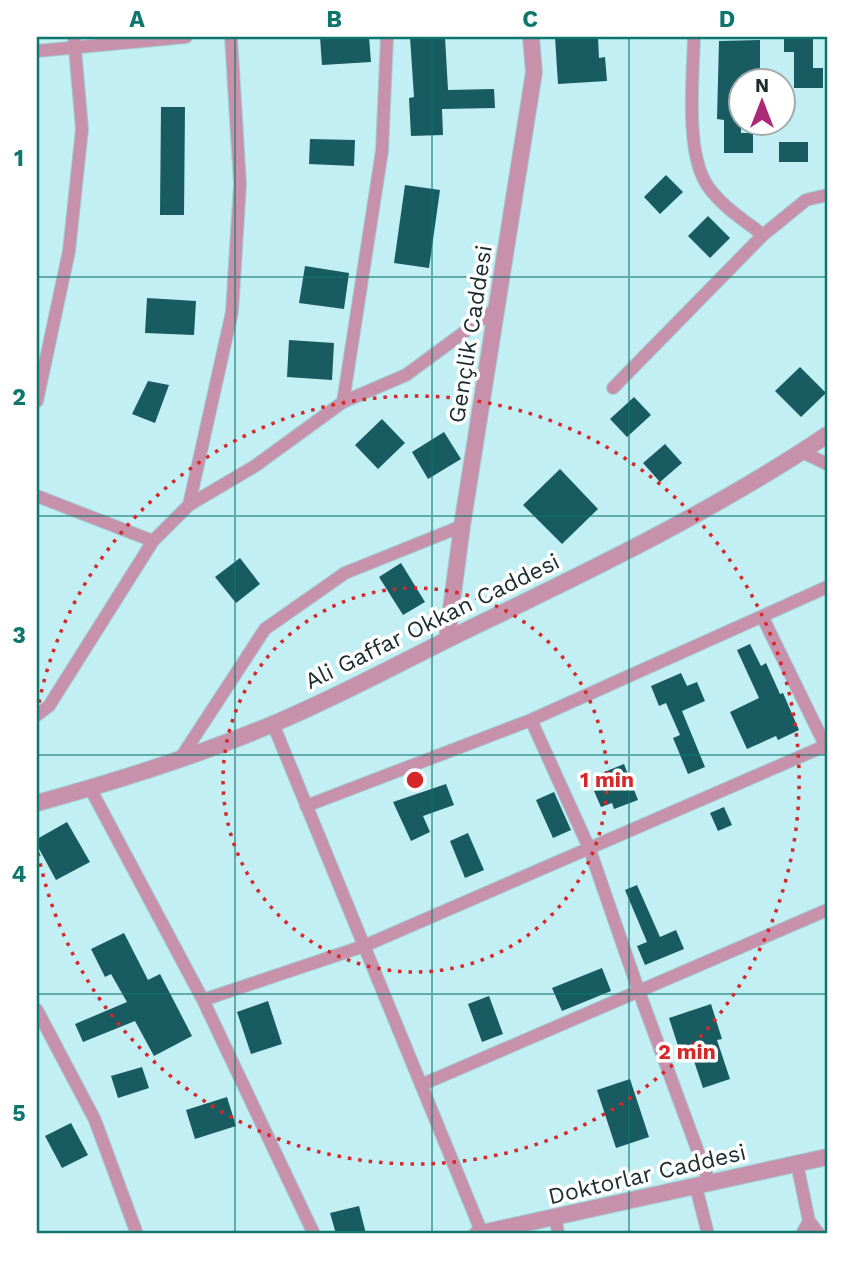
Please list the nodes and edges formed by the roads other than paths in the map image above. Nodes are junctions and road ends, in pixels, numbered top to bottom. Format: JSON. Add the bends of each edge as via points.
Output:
{"nodes":[{"id":1,"x":186,"y":37,"type":"edge"},
{"id":2,"x":231,"y":37,"type":"edge"},
{"id":3,"x":387,"y":37,"type":"edge"},
{"id":4,"x":531,"y":37,"type":"edge"},
{"id":5,"x":694,"y":37,"type":"edge"},
{"id":6,"x":75,"y":42,"type":"edge"},
{"id":7,"x":37,"y":51,"type":"edge"},
{"id":8,"x":827,"y":195,"type":"edge"},
{"id":9,"x":763,"y":235,"type":"junction"},
{"id":10,"x":497,"y":308,"type":"junction"},
{"id":11,"x":613,"y":387,"type":"dead end"},
{"id":12,"x":37,"y":401,"type":"edge"},
{"id":13,"x":343,"y":402,"type":"junction"},
{"id":14,"x":827,"y":435,"type":"edge"},
{"id":15,"x":802,"y":452,"type":"junction"},
{"id":16,"x":827,"y":464,"type":"edge"},
{"id":17,"x":37,"y":496,"type":"edge"},
{"id":18,"x":189,"y":505,"type":"junction"},
{"id":19,"x":462,"y":526,"type":"junction"},
{"id":20,"x":153,"y":541,"type":"junction"},
{"id":21,"x":827,"y":587,"type":"edge"},
{"id":22,"x":762,"y":616,"type":"junction"},
{"id":23,"x":447,"y":639,"type":"junction"},
{"id":24,"x":37,"y":715,"type":"edge"},
{"id":25,"x":531,"y":720,"type":"junction"},
{"id":26,"x":273,"y":724,"type":"junction"},
{"id":27,"x":827,"y":747,"type":"edge"},
{"id":28,"x":180,"y":760,"type":"junction"},
{"id":29,"x":90,"y":788,"type":"junction"},
{"id":30,"x":37,"y":803,"type":"edge"},
{"id":31,"x":306,"y":806,"type":"junction"},
{"id":32,"x":590,"y":850,"type":"junction"},
{"id":33,"x":827,"y":910,"type":"edge"},
{"id":34,"x":364,"y":946,"type":"junction"},
{"id":35,"x":638,"y":989,"type":"junction"},
{"id":36,"x":202,"y":1000,"type":"junction"},
{"id":37,"x":37,"y":1010,"type":"edge"},
{"id":38,"x":421,"y":1085,"type":"junction"},
{"id":39,"x":827,"y":1157,"type":"edge"},
{"id":40,"x":797,"y":1164,"type":"junction"},
{"id":41,"x":703,"y":1185,"type":"junction"},
{"id":42,"x":809,"y":1221,"type":"junction"},
{"id":43,"x":557,"y":1226,"type":"edge"},
{"id":44,"x":137,"y":1234,"type":"edge"},
{"id":45,"x":314,"y":1234,"type":"edge"},
{"id":46,"x":479,"y":1234,"type":"edge"},
{"id":47,"x":708,"y":1234,"type":"edge"},
{"id":48,"x":802,"y":1234,"type":"edge"},
{"id":49,"x":819,"y":1234,"type":"edge"}],
"edges":[{"from":1,"to":6,"type":"street"},
{"from":2,"to":18,"type":"street","via":[[240,184],[232,312]]},
{"from":3,"to":13,"type":"street","via":[[382,151]]},
{"from":4,"to":10,"type":"street","name":"Gençlik Caddesi","via":[[534,72]]},
{"from":5,"to":9,"type":"street","via":[[697,165],[707,185],[732,212]]},
{"from":6,"to":7,"type":"street"},
{"from":6,"to":12,"type":"street","via":[[82,129],[69,251]]},
{"from":8,"to":9,"type":"street","via":[[806,200]]},
{"from":9,"to":11,"type":"street"},
{"from":10,"to":13,"type":"street","via":[[406,375]]},
{"from":10,"to":19,"type":"street","name":"Gençlik Caddesi"},
{"from":13,"to":18,"type":"street","via":[[255,466]]},
{"from":14,"to":15,"type":"street","name":"Ali Gaffar Okkan Caddesi"},
{"from":15,"to":16,"type":"street"},
{"from":15,"to":23,"type":"street","name":"Ali Gaffar Okkan Caddesi","via":[[677,525]]},
{"from":17,"to":20,"type":"street"},
{"from":18,"to":20,"type":"street"},
{"from":19,"to":23,"type":"street","name":"Gençlik Caddesi"},
{"from":19,"to":28,"type":"street","via":[[345,573],[265,629]]},
{"from":20,"to":24,"type":"street","via":[[49,706]]},
{"from":21,"to":22,"type":"street"},
{"from":22,"to":25,"type":"street"},
{"from":22,"to":27,"type":"street"},
{"from":23,"to":26,"type":"street","name":"Ali Gaffar Okkan Caddesi"},
{"from":25,"to":31,"type":"street"},
{"from":25,"to":32,"type":"street"},
{"from":26,"to":28,"type":"street","name":"Ali Gaffar Okkan Caddesi"},
{"from":26,"to":31,"type":"street"},
{"from":27,"to":32,"type":"street"},
{"from":28,"to":29,"type":"street","name":"Ali Gaffar Okkan Caddesi"},
{"from":29,"to":30,"type":"street","name":"Ali Gaffar Okkan Caddesi"},
{"from":29,"to":36,"type":"street"},
{"from":31,"to":34,"type":"street"},
{"from":32,"to":34,"type":"street"},
{"from":32,"to":35,"type":"street"},
{"from":33,"to":35,"type":"street"},
{"from":34,"to":36,"type":"street"},
{"from":34,"to":38,"type":"street"},
{"from":35,"to":38,"type":"street"},
{"from":35,"to":41,"type":"street"},
{"from":36,"to":45,"type":"street"},
{"from":37,"to":44,"type":"street","via":[[94,1120]]},
{"from":38,"to":46,"type":"street"},
{"from":39,"to":40,"type":"street","name":"Doktorlar Caddesi"},
{"from":40,"to":41,"type":"street","name":"Doktorlar Caddesi"},
{"from":40,"to":42,"type":"street"},
{"from":41,"to":43,"type":"street","name":"Doktorlar Caddesi"},
{"from":41,"to":47,"type":"street"},
{"from":42,"to":48,"type":"street"},
{"from":42,"to":49,"type":"street"},
{"from":43,"to":46,"type":"street","name":"Doktorlar Caddesi"}]}
